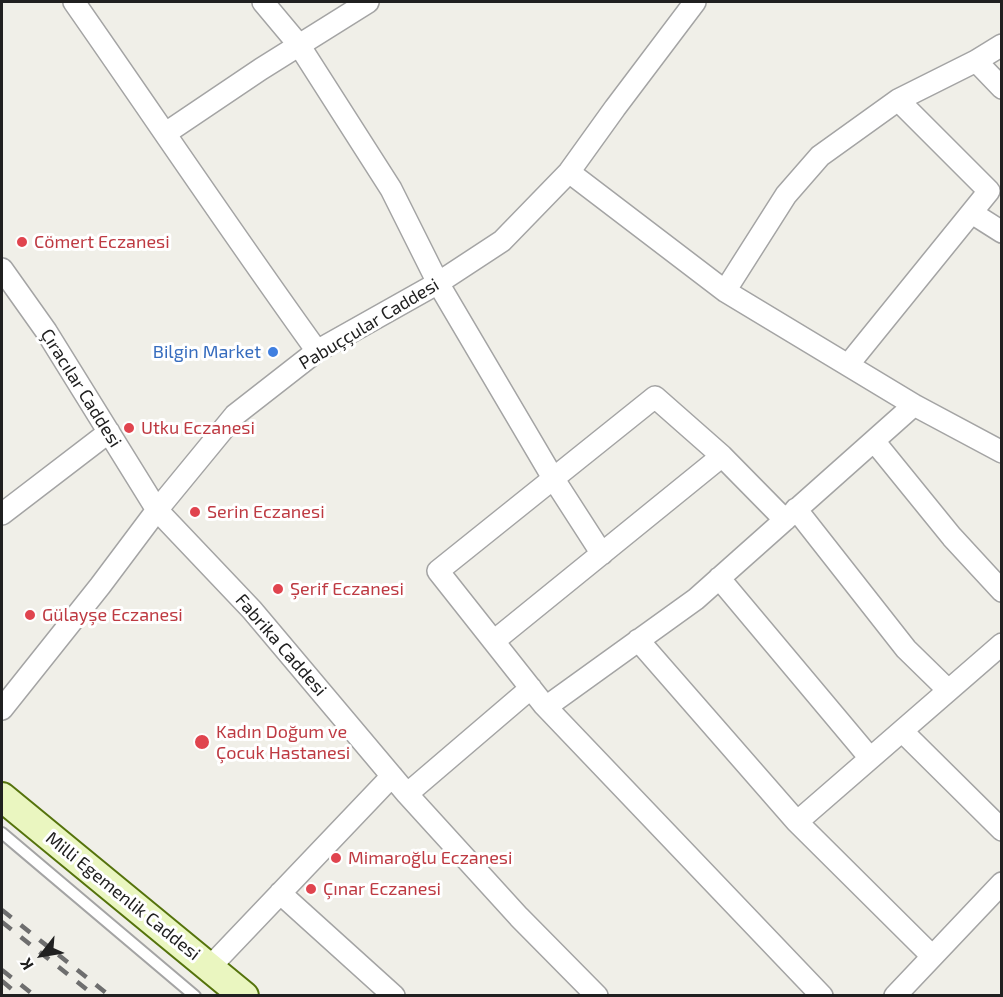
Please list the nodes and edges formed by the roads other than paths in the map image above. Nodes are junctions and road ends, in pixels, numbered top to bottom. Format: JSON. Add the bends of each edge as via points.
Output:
{"nodes":[{"id":1,"x":74,"y":2,"type":"edge"},
{"id":2,"x":263,"y":2,"type":"edge"},
{"id":3,"x":368,"y":2,"type":"edge"},
{"id":4,"x":694,"y":2,"type":"edge"},
{"id":5,"x":299,"y":45,"type":"junction"},
{"id":6,"x":1002,"y":45,"type":"edge"},
{"id":7,"x":975,"y":61,"type":"junction"},
{"id":8,"x":1002,"y":88,"type":"edge"},
{"id":9,"x":898,"y":100,"type":"junction"},
{"id":10,"x":166,"y":133,"type":"junction"},
{"id":11,"x":569,"y":172,"type":"junction"},
{"id":12,"x":972,"y":213,"type":"junction"},
{"id":13,"x":1002,"y":232,"type":"edge"},
{"id":14,"x":2,"y":269,"type":"edge"},
{"id":15,"x":438,"y":283,"type":"junction"},
{"id":16,"x":725,"y":291,"type":"junction"},
{"id":17,"x":317,"y":351,"type":"junction"},
{"id":18,"x":848,"y":365,"type":"junction"},
{"id":19,"x":914,"y":405,"type":"junction"},
{"id":20,"x":110,"y":432,"type":"junction"},
{"id":21,"x":874,"y":441,"type":"junction"},
{"id":22,"x":1002,"y":452,"type":"edge"},
{"id":23,"x":722,"y":456,"type":"junction"},
{"id":24,"x":553,"y":478,"type":"junction"},
{"id":25,"x":157,"y":510,"type":"junction"},
{"id":26,"x":2,"y":514,"type":"edge"},
{"id":27,"x":791,"y":515,"type":"junction"},
{"id":28,"x":602,"y":554,"type":"junction"},
{"id":29,"x":719,"y":578,"type":"junction"},
{"id":30,"x":1002,"y":591,"type":"edge"},
{"id":31,"x":639,"y":640,"type":"junction"},
{"id":32,"x":494,"y":641,"type":"junction"},
{"id":33,"x":1002,"y":644,"type":"edge"},
{"id":34,"x":531,"y":688,"type":"junction"},
{"id":35,"x":948,"y":690,"type":"junction"},
{"id":36,"x":546,"y":707,"type":"junction"},
{"id":37,"x":2,"y":709,"type":"edge"},
{"id":38,"x":902,"y":731,"type":"junction"},
{"id":39,"x":870,"y":759,"type":"junction"},
{"id":40,"x":392,"y":776,"type":"junction"},
{"id":41,"x":407,"y":794,"type":"junction"},
{"id":42,"x":2,"y":797,"type":"edge"},
{"id":43,"x":797,"y":822,"type":"junction"},
{"id":44,"x":1002,"y":830,"type":"edge"},
{"id":45,"x":2,"y":832,"type":"edge"},
{"id":46,"x":1002,"y":883,"type":"edge"},
{"id":47,"x":280,"y":893,"type":"junction"},
{"id":48,"x":932,"y":956,"type":"junction"},
{"id":49,"x":210,"y":967,"type":"junction"},
{"id":50,"x":817,"y":994,"type":"edge"},
{"id":51,"x":195,"y":996,"type":"edge"},
{"id":52,"x":244,"y":996,"type":"edge"},
{"id":53,"x":394,"y":996,"type":"edge"},
{"id":54,"x":597,"y":996,"type":"edge"},
{"id":55,"x":895,"y":996,"type":"edge"}],
"edges":[{"from":1,"to":10,"type":"street"},
{"from":2,"to":5,"type":"street"},
{"from":3,"to":5,"type":"street"},
{"from":4,"to":11,"type":"street","name":"Pabuççular Caddesi"},
{"from":5,"to":10,"type":"street"},
{"from":5,"to":15,"type":"street","via":[[392,189]]},
{"from":6,"to":7,"type":"street"},
{"from":7,"to":8,"type":"street"},
{"from":7,"to":9,"type":"street"},
{"from":9,"to":12,"type":"street","via":[[990,191]]},
{"from":9,"to":16,"type":"street","via":[[820,156],[786,195]]},
{"from":10,"to":17,"type":"street"},
{"from":11,"to":15,"type":"street","name":"Pabuççular Caddesi","via":[[502,242]]},
{"from":11,"to":16,"type":"street"},
{"from":12,"to":13,"type":"street"},
{"from":12,"to":18,"type":"street"},
{"from":14,"to":20,"type":"street","name":"Çıracılar Caddesi"},
{"from":15,"to":17,"type":"street","name":"Pabuççular Caddesi"},
{"from":15,"to":24,"type":"street"},
{"from":16,"to":18,"type":"street"},
{"from":17,"to":25,"type":"street","name":"Pabuççular Caddesi","via":[[235,415]]},
{"from":18,"to":19,"type":"street"},
{"from":19,"to":21,"type":"street"},
{"from":19,"to":22,"type":"street"},
{"from":20,"to":25,"type":"street","name":"Çıracılar Caddesi"},
{"from":20,"to":26,"type":"street"},
{"from":21,"to":27,"type":"street"},
{"from":21,"to":30,"type":"street"},
{"from":23,"to":24,"type":"street","via":[[655,397]]},
{"from":23,"to":27,"type":"street"},
{"from":23,"to":28,"type":"street"},
{"from":24,"to":28,"type":"street"},
{"from":24,"to":32,"type":"street","via":[[438,571]]},
{"from":25,"to":37,"type":"street","name":"Pabuççular Caddesi"},
{"from":25,"to":40,"type":"street","name":"Fabrika Caddesi","via":[[252,610]]},
{"from":27,"to":29,"type":"street"},
{"from":27,"to":35,"type":"street","via":[[906,649]]},
{"from":28,"to":32,"type":"street"},
{"from":29,"to":31,"type":"street"},
{"from":29,"to":39,"type":"street"},
{"from":31,"to":36,"type":"street"},
{"from":31,"to":43,"type":"street"},
{"from":32,"to":34,"type":"street"},
{"from":33,"to":35,"type":"street"},
{"from":34,"to":36,"type":"street"},
{"from":34,"to":41,"type":"street"},
{"from":35,"to":38,"type":"street"},
{"from":36,"to":50,"type":"street"},
{"from":38,"to":39,"type":"street"},
{"from":38,"to":44,"type":"street"},
{"from":39,"to":43,"type":"street"},
{"from":40,"to":41,"type":"street","name":"Fabrika Caddesi"},
{"from":40,"to":47,"type":"street"},
{"from":41,"to":54,"type":"street","name":"Fabrika Caddesi"},
{"from":42,"to":49,"type":"main road","name":"Milli Egemenlik Caddesi"},
{"from":43,"to":48,"type":"street"},
{"from":45,"to":51,"type":"lane"},
{"from":46,"to":48,"type":"street"},
{"from":47,"to":49,"type":"street"},
{"from":47,"to":53,"type":"street"},
{"from":48,"to":55,"type":"street"},
{"from":49,"to":52,"type":"main road","name":"Milli Egemenlik Caddesi"}]}
